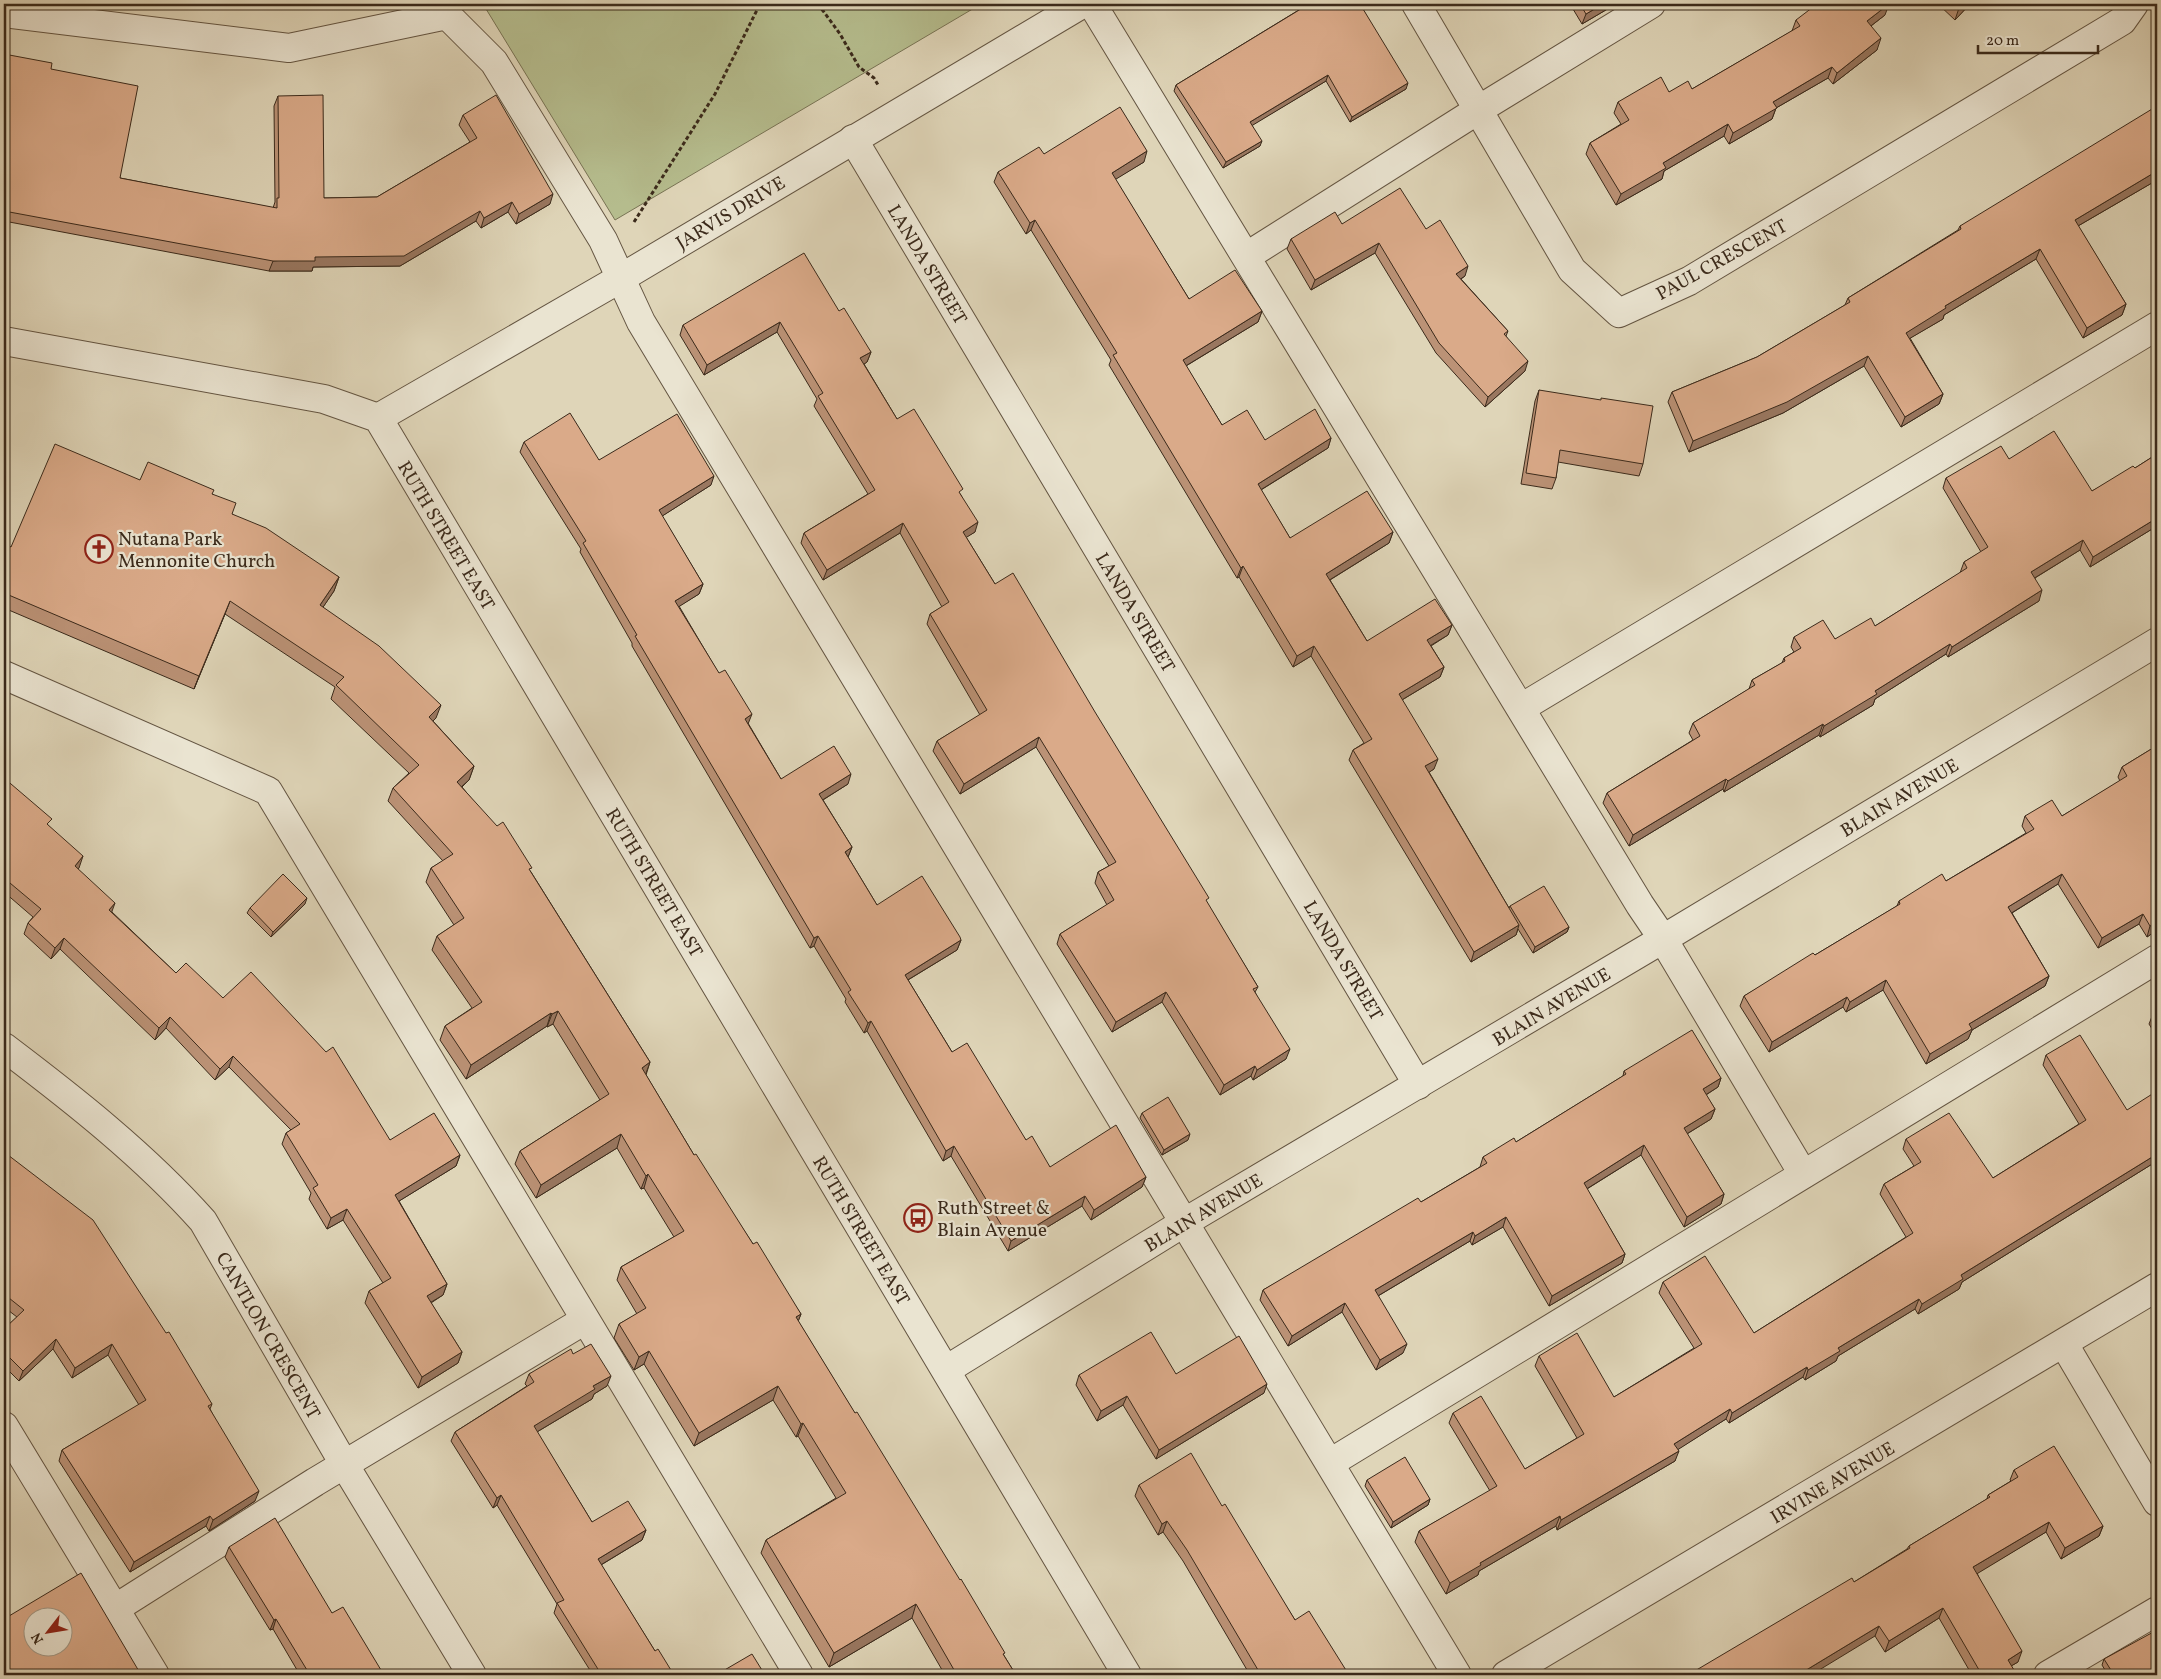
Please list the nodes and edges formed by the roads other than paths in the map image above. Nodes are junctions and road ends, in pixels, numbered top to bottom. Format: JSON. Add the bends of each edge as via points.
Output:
{"nodes":[{"id":1,"x":1082,"y":4,"type":"edge"},
{"id":2,"x":1092,"y":4,"type":"edge"},
{"id":3,"x":1416,"y":4,"type":"edge"},
{"id":4,"x":1651,"y":4,"type":"edge"},
{"id":5,"x":2134,"y":4,"type":"edge"},
{"id":6,"x":444,"y":9,"type":"edge"},
{"id":7,"x":4,"y":13,"type":"edge"},
{"id":8,"x":1478,"y":110,"type":"junction"},
{"id":9,"x":853,"y":139,"type":"junction"},
{"id":10,"x":1247,"y":256,"type":"junction"},
{"id":11,"x":621,"y":278,"type":"junction"},
{"id":12,"x":2157,"y":326,"type":"edge"},
{"id":13,"x":4,"y":341,"type":"edge"},
{"id":14,"x":378,"y":418,"type":"junction"},
{"id":15,"x":2157,"y":642,"type":"edge"},
{"id":16,"x":4,"y":675,"type":"edge"},
{"id":17,"x":1521,"y":708,"type":"junction"},
{"id":18,"x":1663,"y":939,"type":"junction"},
{"id":19,"x":2157,"y":959,"type":"edge"},
{"id":20,"x":4,"y":1048,"type":"edge"},
{"id":21,"x":1418,"y":1085,"type":"junction"},
{"id":22,"x":1803,"y":1174,"type":"junction"},
{"id":23,"x":1184,"y":1222,"type":"junction"},
{"id":24,"x":2157,"y":1287,"type":"edge"},
{"id":25,"x":585,"y":1320,"type":"junction"},
{"id":26,"x":2064,"y":1344,"type":"junction"},
{"id":27,"x":946,"y":1370,"type":"junction"},
{"id":28,"x":4,"y":1426,"type":"edge"},
{"id":29,"x":1330,"y":1463,"type":"junction"},
{"id":30,"x":344,"y":1464,"type":"junction"},
{"id":31,"x":2157,"y":1502,"type":"edge"},
{"id":32,"x":116,"y":1608,"type":"junction"},
{"id":33,"x":2157,"y":1611,"type":"edge"},
{"id":34,"x":155,"y":1675,"type":"edge"},
{"id":35,"x":472,"y":1675,"type":"edge"},
{"id":36,"x":799,"y":1675,"type":"edge"},
{"id":37,"x":1127,"y":1675,"type":"edge"},
{"id":38,"x":1458,"y":1675,"type":"edge"},
{"id":39,"x":1506,"y":1675,"type":"edge"},
{"id":40,"x":2048,"y":1675,"type":"edge"}],
"edges":[{"from":1,"to":9,"type":"street","name":"JARVIS DRIVE"},
{"from":2,"to":10,"type":"street"},
{"from":3,"to":8,"type":"street","name":"PAUL CRESCENT"},
{"from":4,"to":8,"type":"street"},
{"from":5,"to":8,"type":"street","name":"PAUL CRESCENT","via":[[2122,21],[1723,261],[1689,281],[1619,313],[1572,270]]},
{"from":6,"to":7,"type":"street","via":[[289,48]]},
{"from":6,"to":11,"type":"street","via":[[494,62],[603,240]]},
{"from":8,"to":10,"type":"street"},
{"from":9,"to":11,"type":"street","name":"JARVIS DRIVE"},
{"from":9,"to":21,"type":"street","name":"LANDA STREET"},
{"from":10,"to":17,"type":"street"},
{"from":11,"to":14,"type":"street","name":"JARVIS DRIVE"},
{"from":11,"to":23,"type":"street","via":[[641,322]]},
{"from":12,"to":17,"type":"street"},
{"from":13,"to":14,"type":"street","via":[[324,399]]},
{"from":14,"to":27,"type":"street","name":"RUTH STREET EAST"},
{"from":15,"to":18,"type":"street","name":"BLAIN AVENUE"},
{"from":16,"to":25,"type":"street","via":[[268,790]]},
{"from":17,"to":18,"type":"street"},
{"from":18,"to":21,"type":"street","name":"BLAIN AVENUE"},
{"from":18,"to":22,"type":"street"},
{"from":19,"to":22,"type":"street"},
{"from":20,"to":30,"type":"street","name":"CANTLON CRESCENT","via":[[70,1098],[172,1187],[203,1221]]},
{"from":21,"to":23,"type":"street","name":"BLAIN AVENUE"},
{"from":22,"to":29,"type":"street"},
{"from":23,"to":27,"type":"street","name":"BLAIN AVENUE"},
{"from":23,"to":29,"type":"street"},
{"from":24,"to":26,"type":"street","name":"IRVINE AVENUE"},
{"from":25,"to":30,"type":"street"},
{"from":25,"to":36,"type":"street"},
{"from":26,"to":31,"type":"street"},
{"from":26,"to":39,"type":"street","name":"IRVINE AVENUE"},
{"from":27,"to":37,"type":"street","name":"RUTH STREET EAST"},
{"from":28,"to":32,"type":"street"},
{"from":29,"to":38,"type":"street"},
{"from":30,"to":32,"type":"street"},
{"from":30,"to":35,"type":"street","name":"CANTLON CRESCENT"},
{"from":32,"to":34,"type":"street"},
{"from":33,"to":40,"type":"street"}]}
